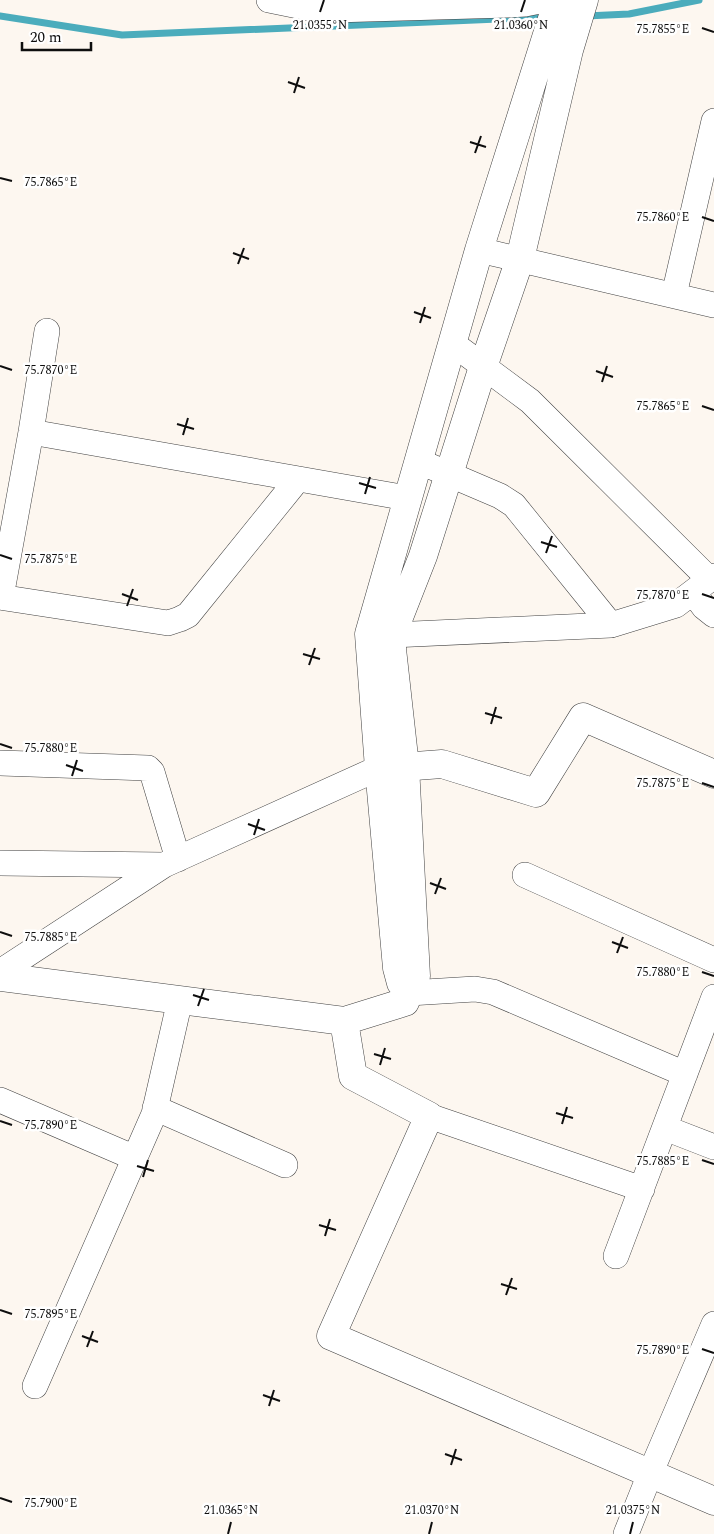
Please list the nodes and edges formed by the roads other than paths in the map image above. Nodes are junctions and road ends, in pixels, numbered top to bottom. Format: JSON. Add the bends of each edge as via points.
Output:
{"nodes":[{"id":1,"x":269,"y":0,"type":"edge"},
{"id":2,"x":545,"y":0,"type":"edge"},
{"id":3,"x":558,"y":0,"type":"edge"},
{"id":4,"x":584,"y":0,"type":"edge"},
{"id":5,"x":556,"y":49,"type":"junction"},
{"id":6,"x":714,"y":121,"type":"edge"},
{"id":7,"x":479,"y":250,"type":"junction"},
{"id":8,"x":520,"y":259,"type":"junction"},
{"id":9,"x":674,"y":295,"type":"junction"},
{"id":10,"x":714,"y":305,"type":"edge"},
{"id":11,"x":47,"y":331,"type":"dead end"},
{"id":12,"x":452,"y":343,"type":"junction"},
{"id":13,"x":483,"y":367,"type":"junction"},
{"id":14,"x":31,"y":432,"type":"junction"},
{"id":15,"x":418,"y":461,"type":"junction"},
{"id":16,"x":449,"y":474,"type":"junction"},
{"id":17,"x":298,"y":479,"type":"junction"},
{"id":18,"x":408,"y":498,"type":"junction"},
{"id":19,"x":393,"y":546,"type":"junction"},
{"id":20,"x":423,"y":556,"type":"junction"},
{"id":21,"x":707,"y":594,"type":"edge"},
{"id":22,"x":0,"y":597,"type":"edge"},
{"id":23,"x":611,"y":625,"type":"junction"},
{"id":24,"x":380,"y":643,"type":"junction"},
{"id":25,"x":384,"y":683,"type":"junction"},
{"id":26,"x":0,"y":763,"type":"edge"},
{"id":27,"x":406,"y":766,"type":"junction"},
{"id":28,"x":379,"y":768,"type":"junction"},
{"id":29,"x":714,"y":774,"type":"edge"},
{"id":30,"x":171,"y":862,"type":"junction"},
{"id":31,"x":0,"y":863,"type":"edge"},
{"id":32,"x":525,"y":875,"type":"dead end"},
{"id":33,"x":714,"y":960,"type":"edge"},
{"id":34,"x":0,"y":972,"type":"edge"},
{"id":35,"x":0,"y":977,"type":"edge"},
{"id":36,"x":407,"y":997,"type":"junction"},
{"id":37,"x":714,"y":997,"type":"edge"},
{"id":38,"x":180,"y":1000,"type":"junction"},
{"id":39,"x":344,"y":1021,"type":"junction"},
{"id":40,"x":685,"y":1074,"type":"junction"},
{"id":41,"x":0,"y":1100,"type":"edge"},
{"id":42,"x":155,"y":1108,"type":"junction"},
{"id":43,"x":429,"y":1116,"type":"junction"},
{"id":44,"x":665,"y":1128,"type":"junction"},
{"id":45,"x":714,"y":1147,"type":"edge"},
{"id":46,"x":135,"y":1158,"type":"junction"},
{"id":47,"x":285,"y":1165,"type":"dead end"},
{"id":48,"x":642,"y":1188,"type":"junction"},
{"id":49,"x":616,"y":1256,"type":"dead end"},
{"id":50,"x":714,"y":1324,"type":"edge"},
{"id":51,"x":35,"y":1386,"type":"dead end"},
{"id":52,"x":650,"y":1474,"type":"junction"},
{"id":53,"x":714,"y":1501,"type":"edge"},
{"id":54,"x":626,"y":1534,"type":"edge"}],
"edges":[{"from":1,"to":2,"type":"street","via":[[333,10],[508,5]]},
{"from":3,"to":5,"type":"street"},
{"from":4,"to":5,"type":"street"},
{"from":5,"to":7,"type":"street"},
{"from":5,"to":8,"type":"street"},
{"from":6,"to":9,"type":"street"},
{"from":7,"to":8,"type":"street"},
{"from":7,"to":12,"type":"street"},
{"from":8,"to":9,"type":"street"},
{"from":8,"to":13,"type":"street"},
{"from":9,"to":10,"type":"street"},
{"from":11,"to":14,"type":"street"},
{"from":12,"to":13,"type":"street"},
{"from":12,"to":15,"type":"street"},
{"from":13,"to":16,"type":"street"},
{"from":13,"to":21,"type":"street","via":[[539,410]]},
{"from":14,"to":17,"type":"street"},
{"from":14,"to":22,"type":"street"},
{"from":15,"to":16,"type":"street"},
{"from":15,"to":18,"type":"street"},
{"from":16,"to":20,"type":"street"},
{"from":16,"to":23,"type":"street","via":[[514,505]]},
{"from":17,"to":18,"type":"street"},
{"from":17,"to":22,"type":"street","via":[[188,615],[180,619],[168,623]]},
{"from":18,"to":19,"type":"street"},
{"from":19,"to":20,"type":"street"},
{"from":19,"to":24,"type":"street"},
{"from":20,"to":24,"type":"street"},
{"from":21,"to":23,"type":"street"},
{"from":23,"to":24,"type":"street"},
{"from":24,"to":25,"type":"street"},
{"from":25,"to":27,"type":"street"},
{"from":25,"to":28,"type":"street"},
{"from":26,"to":30,"type":"street","via":[[148,768],[152,772]]},
{"from":27,"to":28,"type":"street"},
{"from":27,"to":29,"type":"street","via":[[442,764],[536,792],[583,716]]},
{"from":27,"to":36,"type":"street","via":[[416,976]]},
{"from":28,"to":30,"type":"street"},
{"from":28,"to":36,"type":"street","via":[[398,968]]},
{"from":30,"to":31,"type":"street"},
{"from":30,"to":34,"type":"street"},
{"from":32,"to":33,"type":"street"},
{"from":35,"to":38,"type":"street"},
{"from":36,"to":39,"type":"street"},
{"from":36,"to":40,"type":"street","via":[[475,989],[493,992]]},
{"from":37,"to":40,"type":"street"},
{"from":38,"to":39,"type":"street"},
{"from":38,"to":42,"type":"street"},
{"from":39,"to":43,"type":"street","via":[[353,1076]]},
{"from":40,"to":44,"type":"street"},
{"from":41,"to":46,"type":"street"},
{"from":42,"to":46,"type":"street"},
{"from":42,"to":47,"type":"street"},
{"from":43,"to":48,"type":"street"},
{"from":43,"to":52,"type":"street","via":[[330,1336]]},
{"from":44,"to":45,"type":"street"},
{"from":44,"to":48,"type":"street"},
{"from":46,"to":51,"type":"street"},
{"from":48,"to":49,"type":"street"},
{"from":50,"to":52,"type":"street"},
{"from":52,"to":53,"type":"street"},
{"from":52,"to":54,"type":"street"}]}
